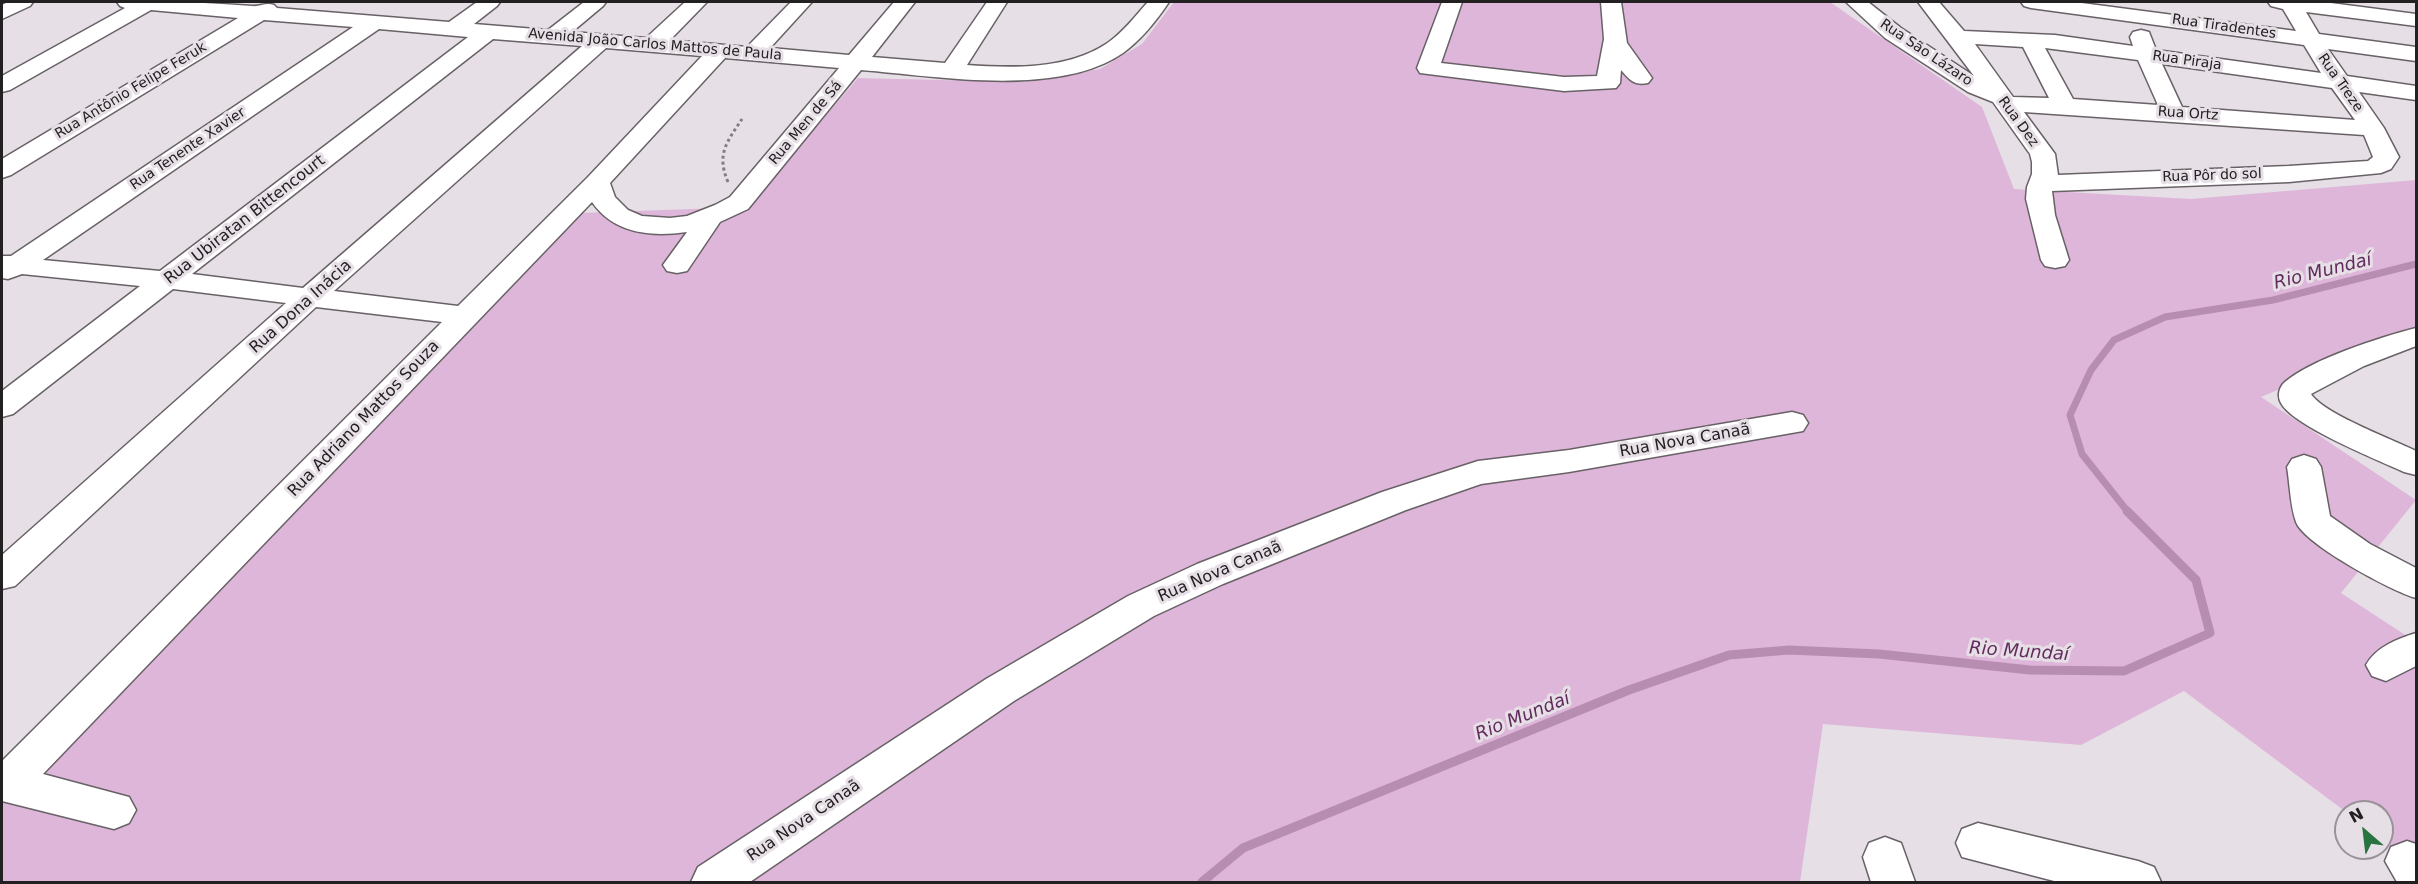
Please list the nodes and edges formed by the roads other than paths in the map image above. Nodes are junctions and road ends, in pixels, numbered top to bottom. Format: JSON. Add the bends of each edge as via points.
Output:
{"nodes":[{"id":1,"x":23,"y":2,"type":"edge"},
{"id":2,"x":138,"y":2,"type":"edge"},
{"id":3,"x":388,"y":2,"type":"edge"},
{"id":4,"x":490,"y":2,"type":"edge"},
{"id":5,"x":596,"y":2,"type":"edge"},
{"id":6,"x":697,"y":2,"type":"edge"},
{"id":7,"x":802,"y":2,"type":"edge"},
{"id":8,"x":905,"y":2,"type":"edge"},
{"id":9,"x":997,"y":2,"type":"edge"},
{"id":10,"x":1159,"y":2,"type":"edge"},
{"id":11,"x":1452,"y":2,"type":"edge"},
{"id":12,"x":1611,"y":2,"type":"edge"},
{"id":13,"x":1856,"y":2,"type":"edge"},
{"id":14,"x":1928,"y":2,"type":"edge"},
{"id":15,"x":2021,"y":2,"type":"edge"},
{"id":16,"x":2031,"y":2,"type":"edge"},
{"id":17,"x":2286,"y":2,"type":"edge"},
{"id":18,"x":179,"y":3,"type":"edge"},
{"id":19,"x":270,"y":7,"type":"edge"},
{"id":20,"x":2132,"y":8,"type":"edge"},
{"id":21,"x":2,"y":13,"type":"edge"},
{"id":22,"x":2416,"y":20,"type":"edge"},
{"id":23,"x":367,"y":22,"type":"junction"},
{"id":24,"x":454,"y":29,"type":"junction"},
{"id":25,"x":488,"y":32,"type":"junction"},
{"id":26,"x":554,"y":36,"type":"junction"},
{"id":27,"x":1958,"y":37,"type":"junction"},
{"id":28,"x":602,"y":40,"type":"junction"},
{"id":29,"x":2030,"y":40,"type":"junction"},
{"id":30,"x":2310,"y":40,"type":"junction"},
{"id":31,"x":1614,"y":41,"type":"junction"},
{"id":32,"x":2055,"y":42,"type":"junction"},
{"id":33,"x":652,"y":45,"type":"junction"},
{"id":34,"x":719,"y":51,"type":"junction"},
{"id":35,"x":752,"y":54,"type":"junction"},
{"id":36,"x":2416,"y":54,"type":"edge"},
{"id":37,"x":2146,"y":55,"type":"junction"},
{"id":38,"x":856,"y":62,"type":"junction"},
{"id":39,"x":952,"y":70,"type":"junction"},
{"id":40,"x":1640,"y":78,"type":"dead end"},
{"id":41,"x":2339,"y":82,"type":"junction"},
{"id":42,"x":2,"y":85,"type":"edge"},
{"id":43,"x":2416,"y":93,"type":"edge"},
{"id":44,"x":2003,"y":101,"type":"junction"},
{"id":45,"x":2065,"y":106,"type":"junction"},
{"id":46,"x":2173,"y":113,"type":"junction"},
{"id":47,"x":2371,"y":128,"type":"junction"},
{"id":48,"x":2382,"y":164,"type":"joint"},
{"id":49,"x":2,"y":170,"type":"edge"},
{"id":50,"x":597,"y":182,"type":"junction"},
{"id":51,"x":2041,"y":184,"type":"junction"},
{"id":52,"x":709,"y":218,"type":"junction"},
{"id":53,"x":2055,"y":260,"type":"dead end"},
{"id":54,"x":677,"y":265,"type":"dead end"},
{"id":55,"x":6,"y":268,"type":"edge"},
{"id":56,"x":168,"y":280,"type":"junction"},
{"id":57,"x":310,"y":297,"type":"junction"},
{"id":58,"x":465,"y":316,"type":"junction"},
{"id":59,"x":2416,"y":337,"type":"edge"},
{"id":60,"x":2,"y":407,"type":"edge"},
{"id":61,"x":1792,"y":423,"type":"dead end"},
{"id":62,"x":2416,"y":464,"type":"edge"},
{"id":63,"x":2304,"y":467,"type":"dead end"},
{"id":64,"x":2,"y":576,"type":"edge"},
{"id":65,"x":2416,"y":584,"type":"edge"},
{"id":66,"x":4,"y":784,"type":"edge"},
{"id":67,"x":114,"y":810,"type":"dead end"},
{"id":68,"x":1978,"y":843,"type":"dead end"},
{"id":69,"x":714,"y":882,"type":"edge"},
{"id":70,"x":2138,"y":882,"type":"edge"}],
"edges":[{"from":1,"to":21,"type":"street"},
{"from":2,"to":18,"type":"street","name":"Avenida João Carlos Mattos de Paula"},
{"from":2,"to":42,"type":"street"},
{"from":3,"to":23,"type":"street","name":"Rua Tenente Xavier"},
{"from":4,"to":24,"type":"street"},
{"from":5,"to":26,"type":"street"},
{"from":6,"to":33,"type":"street"},
{"from":7,"to":35,"type":"street"},
{"from":8,"to":38,"type":"street","name":"Rua Men de Sá"},
{"from":9,"to":39,"type":"street"},
{"from":10,"to":39,"type":"street","name":"Avenida João Carlos Mattos de Paula","via":[[1114,50],[1089,61],[1049,70],[997,74]]},
{"from":11,"to":31,"type":"street","via":[[1428,68],[1564,84],[1608,83]]},
{"from":12,"to":31,"type":"street"},
{"from":13,"to":44,"type":"street","name":"Rua São Lázaro","via":[[1893,33]]},
{"from":14,"to":27,"type":"street","name":"Rua Dez"},
{"from":15,"to":32,"type":"street"},
{"from":16,"to":20,"type":"street","name":"Rua Tiradentes"},
{"from":17,"to":22,"type":"street"},
{"from":17,"to":30,"type":"street","name":"Rua Treze"},
{"from":18,"to":19,"type":"street","name":"Avenida João Carlos Mattos de Paula"},
{"from":19,"to":23,"type":"street","name":"Avenida João Carlos Mattos de Paula"},
{"from":19,"to":49,"type":"street","name":"Rua Antônio Felipe Feruk"},
{"from":20,"to":30,"type":"street","name":"Rua Tiradentes"},
{"from":20,"to":37,"type":"street"},
{"from":23,"to":24,"type":"street","name":"Avenida João Carlos Mattos de Paula"},
{"from":23,"to":55,"type":"street","name":"Rua Tenente Xavier"},
{"from":24,"to":25,"type":"street","name":"Avenida João Carlos Mattos de Paula"},
{"from":25,"to":26,"type":"street","name":"Avenida João Carlos Mattos de Paula"},
{"from":25,"to":56,"type":"street","name":"Rua Ubiratan Bittencourt"},
{"from":26,"to":28,"type":"street","name":"Avenida João Carlos Mattos de Paula"},
{"from":27,"to":29,"type":"street","name":"Rua Piraja"},
{"from":27,"to":44,"type":"street","name":"Rua Dez"},
{"from":28,"to":33,"type":"street","name":"Avenida João Carlos Mattos de Paula"},
{"from":28,"to":57,"type":"street","name":"Rua Dona Inácia"},
{"from":29,"to":32,"type":"street","name":"Rua Piraja"},
{"from":29,"to":45,"type":"street"},
{"from":30,"to":36,"type":"street","name":"Rua Tiradentes"},
{"from":30,"to":41,"type":"street","name":"Rua Treze"},
{"from":31,"to":40,"type":"street"},
{"from":32,"to":37,"type":"street","name":"Rua Piraja"},
{"from":33,"to":34,"type":"street","name":"Avenida João Carlos Mattos de Paula"},
{"from":34,"to":35,"type":"street","name":"Avenida João Carlos Mattos de Paula"},
{"from":34,"to":50,"type":"street","name":"Rua Adriano Mattos Souza"},
{"from":35,"to":38,"type":"street","name":"Avenida João Carlos Mattos de Paula"},
{"from":37,"to":41,"type":"street","name":"Rua Piraja"},
{"from":37,"to":46,"type":"street"},
{"from":38,"to":39,"type":"street","name":"Avenida João Carlos Mattos de Paula"},
{"from":38,"to":52,"type":"street","name":"Rua Men de Sá","via":[[739,203]]},
{"from":41,"to":43,"type":"street","name":"Rua Piraja"},
{"from":41,"to":47,"type":"street","name":"Rua Treze"},
{"from":44,"to":45,"type":"street","name":"Rua Ortz"},
{"from":44,"to":51,"type":"street","name":"Rua Dez","via":[[2042,154],[2046,175]]},
{"from":45,"to":46,"type":"street","name":"Rua Ortz"},
{"from":46,"to":47,"type":"street","name":"Rua Ortz"},
{"from":47,"to":48,"type":"street","name":"Rua Treze","via":[[2385,153]]},
{"from":48,"to":51,"type":"street","name":"Rua Pôr do sol","via":[[2300,173]]},
{"from":50,"to":52,"type":"street","via":[[605,203],[624,220],[650,226]]},
{"from":50,"to":58,"type":"street","name":"Rua Adriano Mattos Souza"},
{"from":51,"to":53,"type":"street","name":"Rua Dez","via":[[2038,197]]},
{"from":52,"to":54,"type":"street","name":"Rua Men de Sá"},
{"from":55,"to":56,"type":"street"},
{"from":56,"to":57,"type":"street"},
{"from":56,"to":60,"type":"street","name":"Rua Ubiratan Bittencourt"},
{"from":57,"to":58,"type":"street"},
{"from":57,"to":64,"type":"street","name":"Rua Dona Inácia"},
{"from":58,"to":66,"type":"street","name":"Rua Adriano Mattos Souza"},
{"from":59,"to":62,"type":"street","via":[[2361,356],[2306,382],[2295,390],[2295,400],[2335,426]]},
{"from":61,"to":69,"type":"street","name":"Rua Nova Canaã","via":[[1478,473],[1394,501],[1210,574],[1141,606],[1000,690]]},
{"from":63,"to":65,"type":"street","via":[[2314,522],[2357,553]]},
{"from":66,"to":67,"type":"street"},
{"from":68,"to":70,"type":"street"}]}
